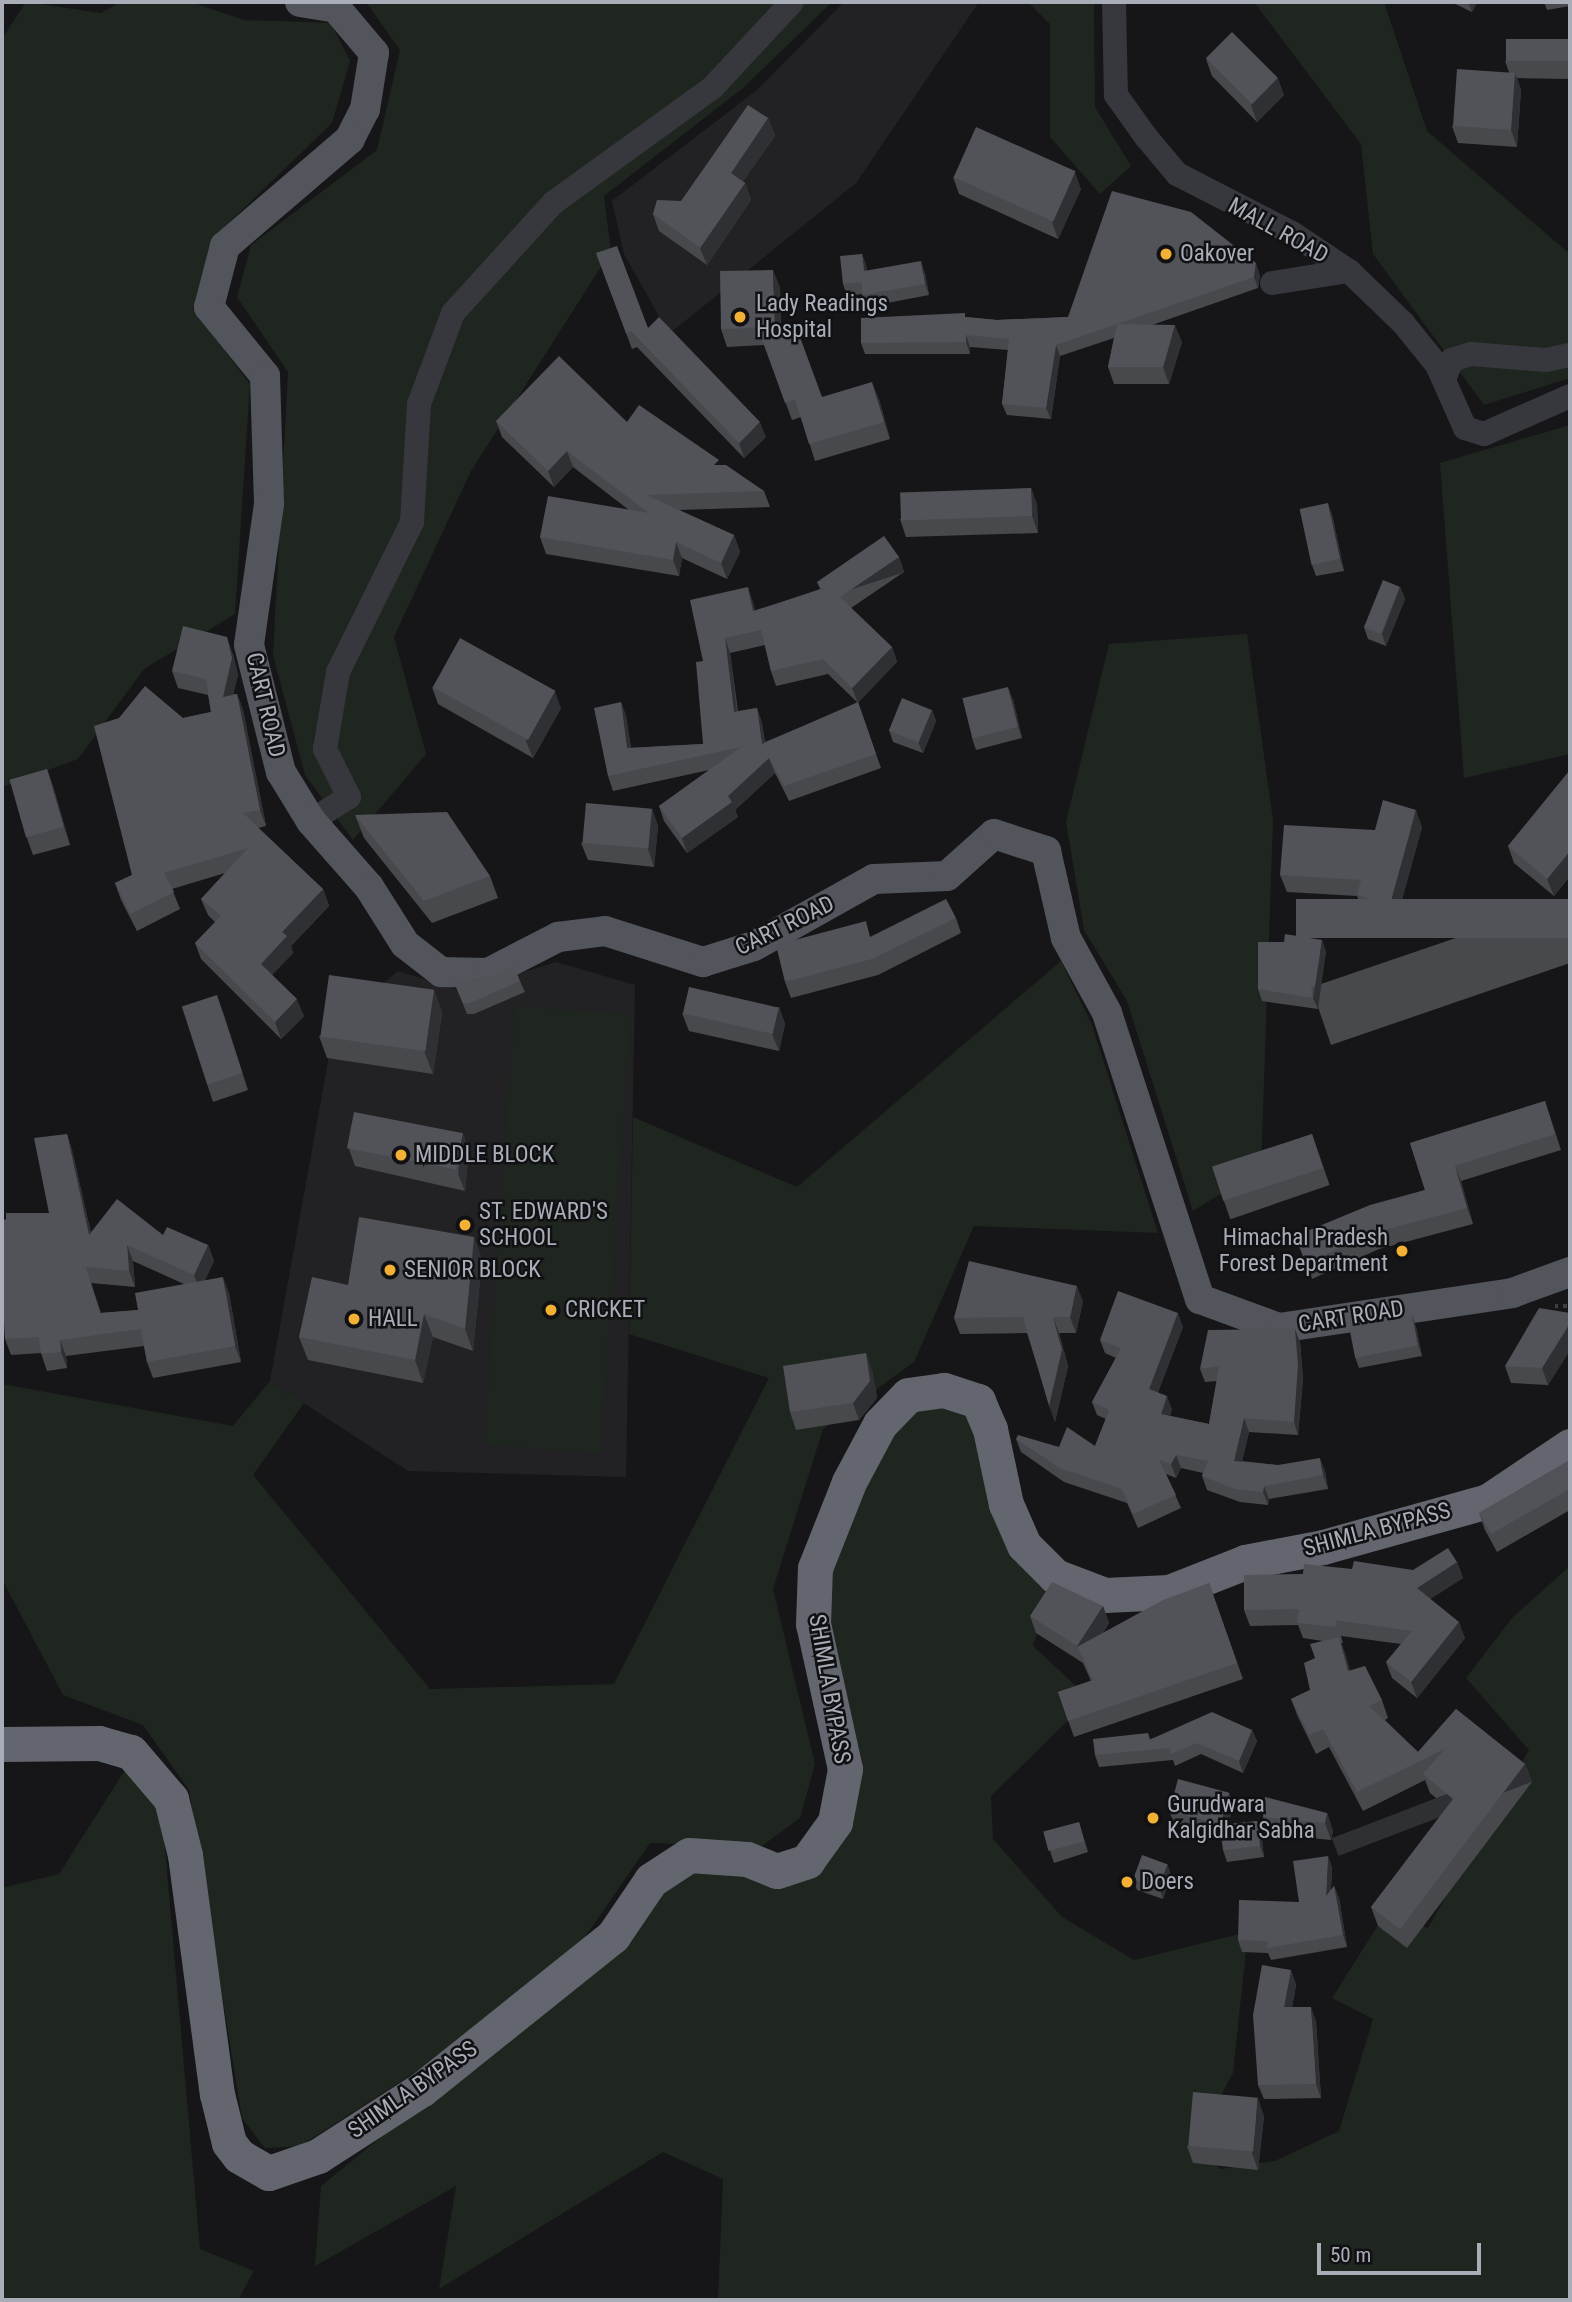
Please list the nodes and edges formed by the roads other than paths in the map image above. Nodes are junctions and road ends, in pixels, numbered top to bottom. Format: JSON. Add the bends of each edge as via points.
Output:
{"nodes":[{"id":1,"x":300,"y":2,"type":"edge"},
{"id":2,"x":792,"y":2,"type":"edge"},
{"id":3,"x":1114,"y":2,"type":"edge"},
{"id":4,"x":1349,"y":271,"type":"junction"},
{"id":5,"x":1272,"y":284,"type":"dead end"},
{"id":6,"x":1570,"y":355,"type":"edge"},
{"id":7,"x":1444,"y":379,"type":"junction"},
{"id":8,"x":1570,"y":396,"type":"edge"},
{"id":9,"x":310,"y":821,"type":"junction"},
{"id":10,"x":1570,"y":1272,"type":"edge"},
{"id":11,"x":1570,"y":1446,"type":"edge"},
{"id":12,"x":2,"y":1744,"type":"edge"}],
"edges":[{"from":1,"to":9,"type":"main road","name":"CART ROAD","via":[[336,8],[374,53],[365,109],[350,139],[225,246],[209,307],[265,376],[269,505],[249,646],[281,772]]},
{"from":2,"to":9,"type":"street","via":[[713,87],[552,203],[453,313],[419,404],[411,522],[338,672],[326,749],[349,797]]},
{"from":3,"to":4,"type":"street","name":"MALL ROAD","via":[[1116,95],[1177,174],[1292,233]]},
{"from":4,"to":5,"type":"street"},
{"from":4,"to":7,"type":"street","name":"MALL ROAD","via":[[1403,323]]},
{"from":6,"to":7,"type":"street","via":[[1546,359],[1471,354],[1452,360]]},
{"from":7,"to":8,"type":"street","name":"MALL ROAD","via":[[1465,428],[1484,434]]},
{"from":9,"to":10,"type":"main road","name":"CART ROAD","via":[[369,887],[405,944],[441,972],[488,973],[558,937],[605,931],[703,962],[754,946],[874,879],[947,876],[995,834],[1046,851],[1066,938],[1107,1013],[1200,1299],[1279,1328],[1511,1293]]},
{"from":11,"to":12,"type":"highway","name":"SHIMLA BYPASS","via":[[1488,1501],[1245,1562],[1169,1592],[1105,1595],[1055,1576],[1024,1545],[1006,1503],[990,1429],[978,1401],[944,1390],[908,1395],[874,1436],[849,1482],[816,1568],[813,1623],[845,1769],[835,1822],[807,1861],[777,1871],[747,1859],[689,1855],[651,1880],[612,1936],[422,2089],[318,2156],[269,2173],[239,2156],[229,2143],[217,2094],[185,1855],[171,1798],[131,1752],[99,1743]]}]}
